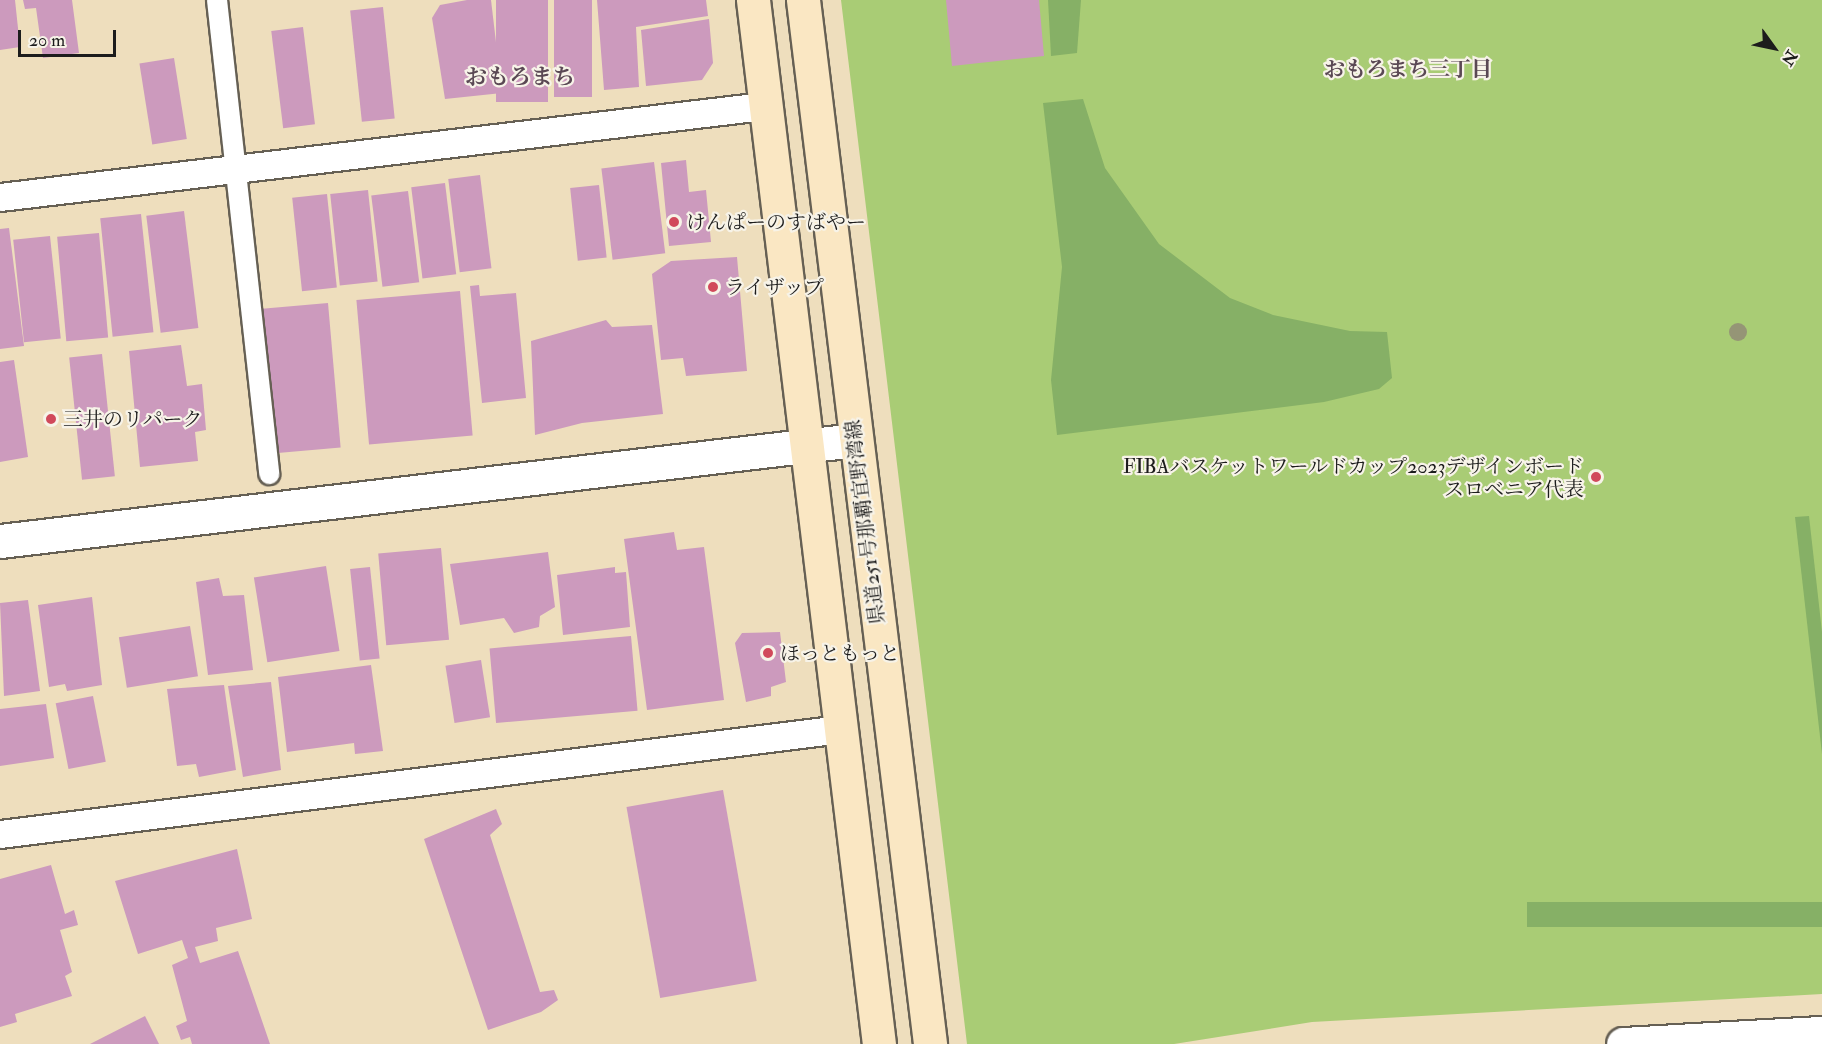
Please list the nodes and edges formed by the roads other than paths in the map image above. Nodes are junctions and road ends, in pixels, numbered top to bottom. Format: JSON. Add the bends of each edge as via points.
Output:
{"nodes":[{"id":1,"x":217,"y":0,"type":"edge"},
{"id":2,"x":753,"y":0,"type":"edge"},
{"id":3,"x":803,"y":0,"type":"edge"},
{"id":4,"x":763,"y":106,"type":"junction"},
{"id":5,"x":236,"y":168,"type":"junction"},
{"id":6,"x":0,"y":196,"type":"edge"},
{"id":7,"x":855,"y":440,"type":"junction"},
{"id":8,"x":806,"y":447,"type":"junction"},
{"id":9,"x":269,"y":474,"type":"dead end"},
{"id":10,"x":0,"y":541,"type":"edge"},
{"id":11,"x":840,"y":729,"type":"junction"},
{"id":12,"x":0,"y":834,"type":"edge"},
{"id":13,"x":1822,"y":1033,"type":"edge"},
{"id":14,"x":1722,"y":1041,"type":"edge"},
{"id":15,"x":879,"y":1044,"type":"edge"},
{"id":16,"x":930,"y":1044,"type":"edge"},
{"id":17,"x":1623,"y":1044,"type":"edge"}],
"edges":[{"from":1,"to":5,"type":"street"},
{"from":2,"to":4,"type":"main road"},
{"from":3,"to":7,"type":"main road","name":"県道251号那覇宜野湾線"},
{"from":4,"to":5,"type":"street"},
{"from":4,"to":8,"type":"main road"},
{"from":5,"to":6,"type":"street"},
{"from":5,"to":9,"type":"street"},
{"from":7,"to":8,"type":"street"},
{"from":7,"to":16,"type":"main road","name":"県道251号那覇宜野湾線"},
{"from":8,"to":10,"type":"street"},
{"from":8,"to":11,"type":"main road"},
{"from":11,"to":12,"type":"street"},
{"from":11,"to":15,"type":"main road"},
{"from":13,"to":14,"type":"street"},
{"from":14,"to":17,"type":"street"}]}
